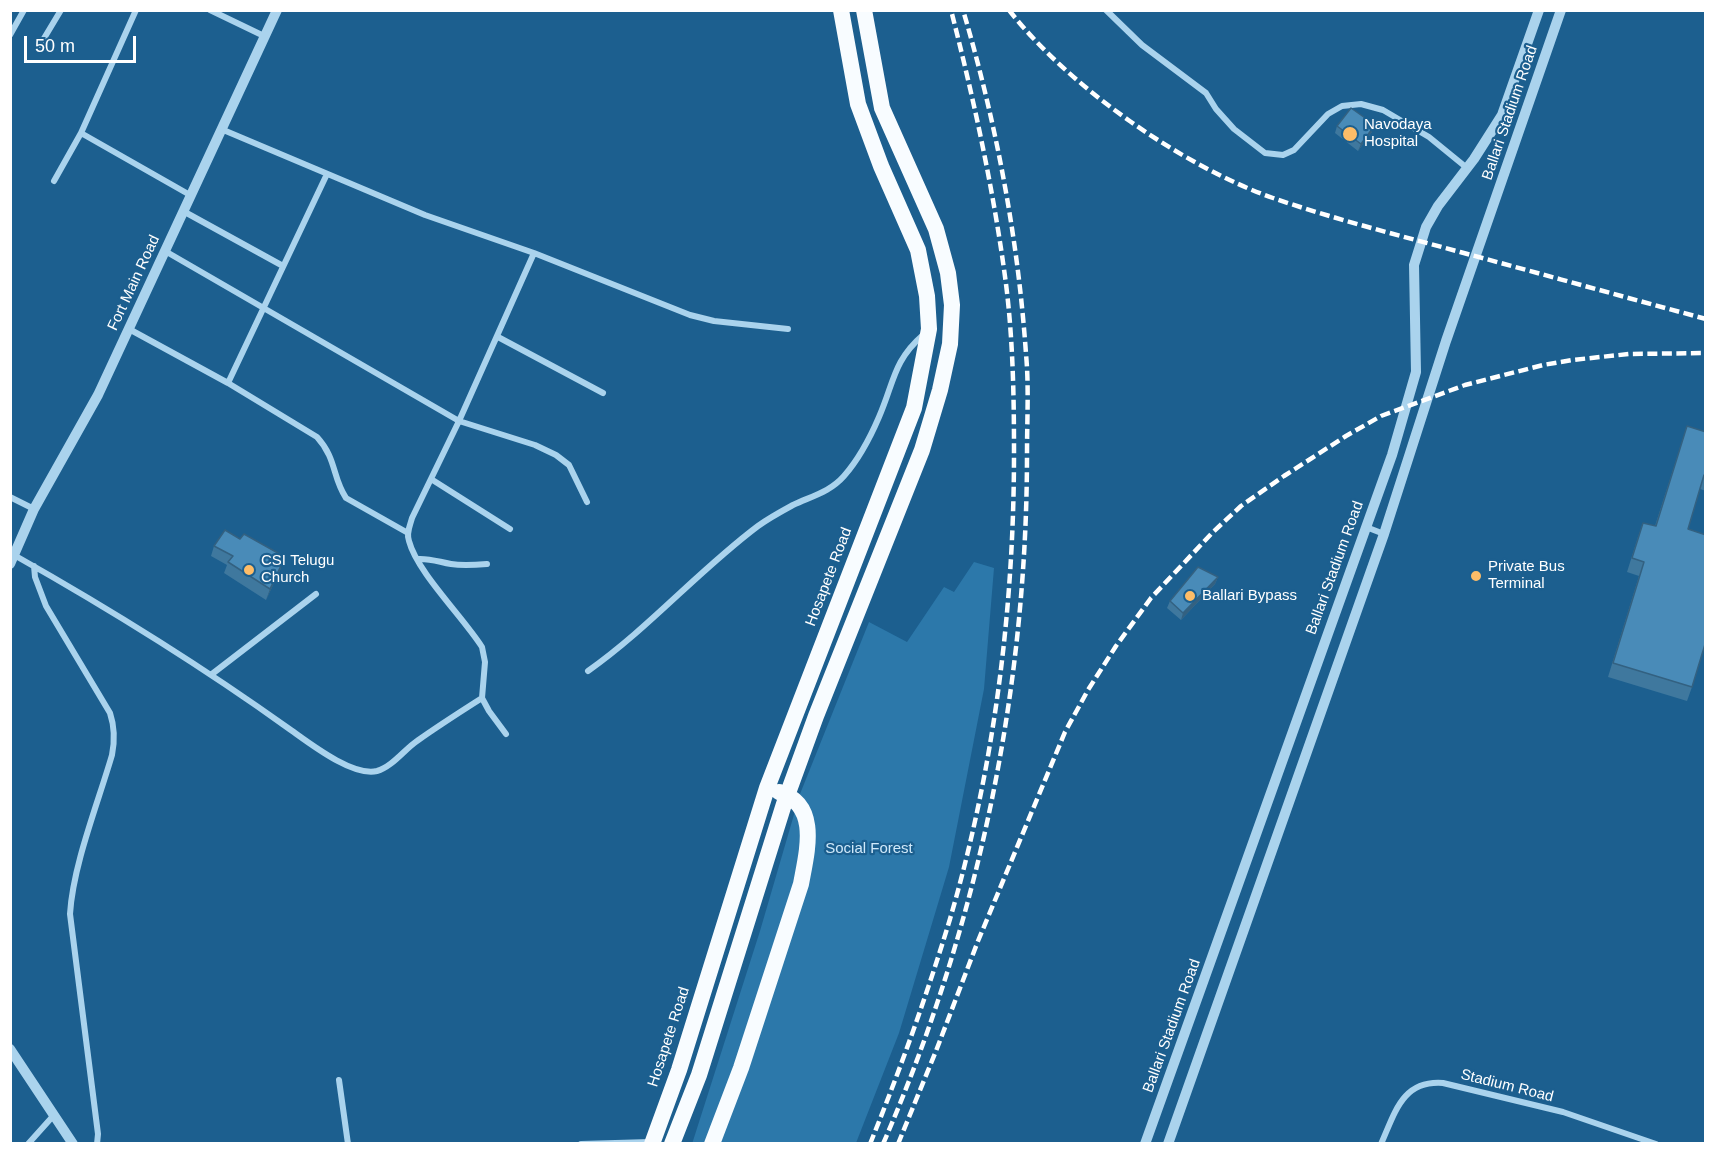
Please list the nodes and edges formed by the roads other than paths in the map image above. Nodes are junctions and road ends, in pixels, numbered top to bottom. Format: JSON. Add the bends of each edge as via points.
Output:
{"nodes":[{"id":1,"x":24,"y":10,"type":"edge"},
{"id":2,"x":61,"y":10,"type":"edge"},
{"id":3,"x":136,"y":10,"type":"edge"},
{"id":4,"x":210,"y":10,"type":"edge"},
{"id":5,"x":277,"y":10,"type":"edge"},
{"id":6,"x":864,"y":10,"type":"edge"},
{"id":7,"x":1106,"y":10,"type":"edge"},
{"id":8,"x":1539,"y":10,"type":"edge"},
{"id":9,"x":1561,"y":10,"type":"edge"},
{"id":10,"x":841,"y":15,"type":"edge"},
{"id":11,"x":10,"y":35,"type":"edge"},
{"id":12,"x":264,"y":36,"type":"junction"},
{"id":13,"x":40,"y":45,"type":"dead end"},
{"id":14,"x":221,"y":129,"type":"junction"},
{"id":15,"x":81,"y":133,"type":"junction"},
{"id":16,"x":1467,"y":168,"type":"junction"},
{"id":17,"x":327,"y":174,"type":"junction"},
{"id":18,"x":54,"y":181,"type":"dead end"},
{"id":19,"x":190,"y":195,"type":"junction"},
{"id":20,"x":183,"y":211,"type":"junction"},
{"id":21,"x":165,"y":251,"type":"junction"},
{"id":22,"x":534,"y":253,"type":"junction"},
{"id":23,"x":283,"y":266,"type":"junction"},
{"id":24,"x":264,"y":308,"type":"junction"},
{"id":25,"x":129,"y":329,"type":"junction"},
{"id":26,"x":788,"y":329,"type":"dead end"},
{"id":27,"x":929,"y":329,"type":"junction"},
{"id":28,"x":498,"y":337,"type":"junction"},
{"id":29,"x":228,"y":383,"type":"junction"},
{"id":30,"x":603,"y":393,"type":"dead end"},
{"id":31,"x":459,"y":421,"type":"junction"},
{"id":32,"x":430,"y":479,"type":"junction"},
{"id":33,"x":10,"y":497,"type":"edge"},
{"id":34,"x":587,"y":502,"type":"dead end"},
{"id":35,"x":33,"y":509,"type":"junction"},
{"id":36,"x":1366,"y":527,"type":"junction"},
{"id":37,"x":510,"y":529,"type":"dead end"},
{"id":38,"x":408,"y":533,"type":"junction"},
{"id":39,"x":1384,"y":534,"type":"junction"},
{"id":40,"x":12,"y":559,"type":"edge"},
{"id":41,"x":417,"y":559,"type":"junction"},
{"id":42,"x":487,"y":564,"type":"dead end"},
{"id":43,"x":34,"y":566,"type":"junction"},
{"id":44,"x":316,"y":594,"type":"dead end"},
{"id":45,"x":588,"y":670,"type":"dead end"},
{"id":46,"x":212,"y":674,"type":"junction"},
{"id":47,"x":482,"y":698,"type":"junction"},
{"id":48,"x":506,"y":734,"type":"dead end"},
{"id":49,"x":767,"y":788,"type":"junction"},
{"id":50,"x":788,"y":794,"type":"junction"},
{"id":51,"x":10,"y":1049,"type":"edge"},
{"id":52,"x":339,"y":1080,"type":"dead end"},
{"id":53,"x":54,"y":1114,"type":"junction"},
{"id":54,"x":28,"y":1143,"type":"edge"},
{"id":55,"x":73,"y":1143,"type":"edge"},
{"id":56,"x":97,"y":1143,"type":"edge"},
{"id":57,"x":348,"y":1143,"type":"edge"},
{"id":58,"x":581,"y":1143,"type":"edge"},
{"id":59,"x":652,"y":1143,"type":"edge"},
{"id":60,"x":672,"y":1143,"type":"edge"},
{"id":61,"x":712,"y":1143,"type":"edge"},
{"id":62,"x":1145,"y":1143,"type":"edge"},
{"id":63,"x":1168,"y":1143,"type":"edge"},
{"id":64,"x":1381,"y":1143,"type":"edge"},
{"id":65,"x":1656,"y":1143,"type":"edge"}],
"edges":[{"from":1,"to":11,"type":"street"},
{"from":2,"to":13,"type":"street"},
{"from":3,"to":15,"type":"street"},
{"from":4,"to":12,"type":"street"},
{"from":5,"to":12,"type":"street","name":"Fort Main Road"},
{"from":6,"to":50,"type":"highway","via":[[882,108],[936,229],[948,273],[952,305],[950,344],[940,390],[908,488]]},
{"from":7,"to":16,"type":"street","via":[[1142,45],[1206,93],[1234,129],[1264,153],[1282,155],[1294,150],[1328,114],[1342,106],[1361,104],[1383,110],[1429,137]]},
{"from":8,"to":16,"type":"street","name":"Ballari Stadium Road","via":[[1502,115]]},
{"from":9,"to":39,"type":"street","name":"Ballari Stadium Road","via":[[1446,341]]},
{"from":10,"to":27,"type":"highway","name":"Hosapete Road","via":[[858,104],[918,250]]},
{"from":12,"to":14,"type":"street","name":"Fort Main Road"},
{"from":14,"to":17,"type":"street"},
{"from":14,"to":19,"type":"street","name":"Fort Main Road"},
{"from":15,"to":18,"type":"street"},
{"from":15,"to":19,"type":"street"},
{"from":16,"to":36,"type":"street","name":"Ballari Stadium Road","via":[[1426,227],[1414,265],[1416,372]]},
{"from":17,"to":22,"type":"street","via":[[425,215]]},
{"from":17,"to":23,"type":"street"},
{"from":19,"to":20,"type":"street","name":"Fort Main Road"},
{"from":20,"to":21,"type":"street","name":"Fort Main Road"},
{"from":20,"to":23,"type":"street"},
{"from":21,"to":24,"type":"street"},
{"from":21,"to":25,"type":"street","name":"Fort Main Road"},
{"from":22,"to":26,"type":"street","via":[[690,315]]},
{"from":22,"to":28,"type":"street"},
{"from":23,"to":24,"type":"street"},
{"from":24,"to":29,"type":"street"},
{"from":24,"to":31,"type":"street"},
{"from":25,"to":29,"type":"street"},
{"from":25,"to":35,"type":"street","name":"Fort Main Road","via":[[99,394]]},
{"from":27,"to":45,"type":"street","via":[[908,348],[899,363],[879,418],[843,478],[827,491],[760,524],[643,628]]},
{"from":27,"to":49,"type":"highway","name":"Hosapete Road","via":[[914,408]]},
{"from":28,"to":30,"type":"street"},
{"from":28,"to":31,"type":"street"},
{"from":29,"to":38,"type":"street","via":[[317,437],[327,448],[346,498]]},
{"from":31,"to":32,"type":"street"},
{"from":31,"to":34,"type":"street","via":[[556,455],[569,465]]},
{"from":32,"to":37,"type":"street"},
{"from":32,"to":38,"type":"street"},
{"from":33,"to":35,"type":"street"},
{"from":35,"to":40,"type":"street","name":"Fort Main Road"},
{"from":36,"to":39,"type":"street"},
{"from":36,"to":62,"type":"street","name":"Ballari Stadium Road"},
{"from":38,"to":41,"type":"street"},
{"from":39,"to":63,"type":"street","name":"Ballari Stadium Road"},
{"from":40,"to":43,"type":"street"},
{"from":41,"to":42,"type":"street"},
{"from":41,"to":47,"type":"street","via":[[482,647]]},
{"from":43,"to":46,"type":"street"},
{"from":43,"to":56,"type":"street","via":[[46,606],[115,727],[112,755],[77,870],[70,914]]},
{"from":44,"to":46,"type":"street"},
{"from":46,"to":47,"type":"street","via":[[314,746],[365,771],[377,771]]},
{"from":47,"to":48,"type":"street"},
{"from":49,"to":50,"type":"highway"},
{"from":49,"to":59,"type":"highway","name":"Hosapete Road","via":[[679,1070]]},
{"from":50,"to":60,"type":"highway","via":[[699,1075]]},
{"from":50,"to":61,"type":"highway","via":[[796,799],[806,820],[801,884],[741,1068]]},
{"from":51,"to":53,"type":"street"},
{"from":52,"to":57,"type":"street"},
{"from":53,"to":54,"type":"street"},
{"from":53,"to":55,"type":"street"},
{"from":58,"to":59,"type":"street"},
{"from":64,"to":65,"type":"street","name":"Stadium Road","via":[[1403,1098],[1433,1082],[1563,1112]]}]}
